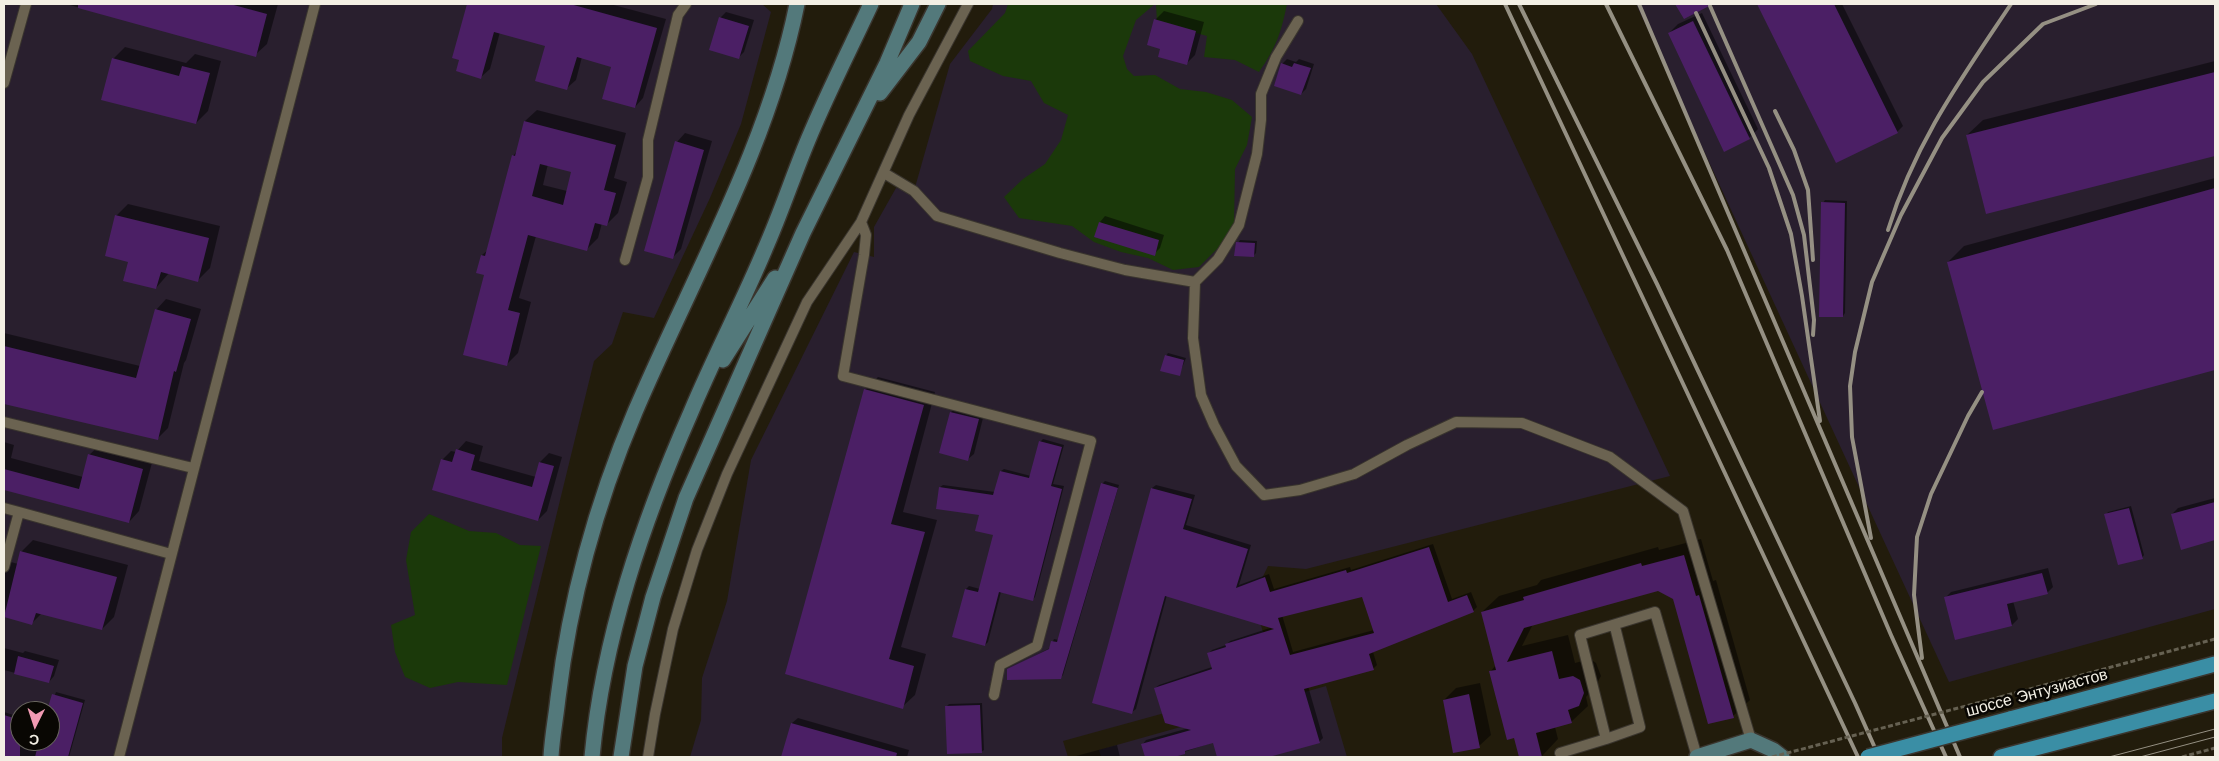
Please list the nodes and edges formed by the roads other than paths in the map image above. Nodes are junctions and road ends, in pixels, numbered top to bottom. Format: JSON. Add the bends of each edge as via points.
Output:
{"nodes":[{"id":1,"x":26,"y":4,"type":"edge"},
{"id":2,"x":315,"y":4,"type":"edge"},
{"id":3,"x":686,"y":4,"type":"edge"},
{"id":4,"x":796,"y":4,"type":"edge"},
{"id":5,"x":871,"y":4,"type":"edge"},
{"id":6,"x":912,"y":4,"type":"edge"},
{"id":7,"x":938,"y":4,"type":"edge"},
{"id":8,"x":968,"y":4,"type":"edge"},
{"id":9,"x":1298,"y":21,"type":"dead end"},
{"id":10,"x":4,"y":83,"type":"edge"},
{"id":11,"x":858,"y":122,"type":"junction"},
{"id":12,"x":884,"y":173,"type":"junction"},
{"id":13,"x":861,"y":222,"type":"junction"},
{"id":14,"x":803,"y":233,"type":"junction"},
{"id":15,"x":625,"y":260,"type":"dead end"},
{"id":16,"x":1195,"y":282,"type":"junction"},
{"id":17,"x":690,"y":412,"type":"junction"},
{"id":18,"x":4,"y":422,"type":"edge"},
{"id":19,"x":193,"y":468,"type":"junction"},
{"id":20,"x":4,"y":508,"type":"edge"},
{"id":21,"x":19,"y":512,"type":"junction"},
{"id":22,"x":171,"y":554,"type":"junction"},
{"id":23,"x":4,"y":567,"type":"edge"},
{"id":24,"x":1615,"y":627,"type":"dead end"},
{"id":25,"x":2215,"y":664,"type":"edge"},
{"id":26,"x":994,"y":695,"type":"dead end"},
{"id":27,"x":2215,"y":700,"type":"edge"},
{"id":28,"x":1606,"y":739,"type":"junction"},
{"id":29,"x":1751,"y":740,"type":"junction"},
{"id":30,"x":1560,"y":753,"type":"dead end"},
{"id":31,"x":119,"y":757,"type":"edge"},
{"id":32,"x":551,"y":757,"type":"edge"},
{"id":33,"x":592,"y":757,"type":"edge"},
{"id":34,"x":622,"y":757,"type":"edge"},
{"id":35,"x":648,"y":757,"type":"edge"},
{"id":36,"x":1697,"y":757,"type":"edge"},
{"id":37,"x":1782,"y":757,"type":"edge"},
{"id":38,"x":1868,"y":757,"type":"edge"},
{"id":39,"x":2001,"y":757,"type":"edge"}],
"edges":[{"from":1,"to":10,"type":"lane"},
{"from":2,"to":19,"type":"lane"},
{"from":3,"to":15,"type":"lane","via":[[678,15],[651,126],[648,177]]},
{"from":4,"to":32,"type":"main road","via":[[789,41],[761,124],[733,195],[634,414],[602,500],[577,584],[562,664]]},
{"from":5,"to":17,"type":"main road","via":[[809,139],[766,249]]},
{"from":6,"to":11,"type":"main road","via":[[888,63]]},
{"from":7,"to":11,"type":"main road","via":[[918,42]]},
{"from":8,"to":12,"type":"lane","via":[[909,115]]},
{"from":9,"to":16,"type":"lane","via":[[1276,57],[1261,94],[1258,154],[1239,225],[1218,259]]},
{"from":11,"to":14,"type":"main road"},
{"from":12,"to":13,"type":"lane"},
{"from":12,"to":16,"type":"lane","via":[[914,192],[937,216],[1125,270]]},
{"from":13,"to":26,"type":"lane","via":[[866,236],[864,255],[843,376],[1091,441],[1037,646],[1000,665]]},
{"from":13,"to":35,"type":"lane","via":[[807,302],[697,550],[673,629]]},
{"from":14,"to":17,"type":"main road"},
{"from":14,"to":34,"type":"main road","via":[[686,498],[635,666]]},
{"from":16,"to":29,"type":"lane","via":[[1193,338],[1201,395],[1236,466],[1264,495],[1300,490],[1354,474],[1456,422],[1522,423],[1610,457],[1683,511]]},
{"from":17,"to":33,"type":"main road","via":[[652,508],[626,587],[594,728]]},
{"from":18,"to":19,"type":"lane"},
{"from":19,"to":22,"type":"lane"},
{"from":20,"to":21,"type":"lane"},
{"from":21,"to":22,"type":"lane"},
{"from":21,"to":23,"type":"lane"},
{"from":22,"to":31,"type":"lane"},
{"from":24,"to":28,"type":"lane","via":[[1640,727]]},
{"from":25,"to":38,"type":"main road","name":"шоссе Энтузиастов","bridge":true},
{"from":27,"to":39,"type":"main road"},
{"from":28,"to":30,"type":"lane"},
{"from":28,"to":36,"type":"lane","via":[[1580,634],[1654,612]]},
{"from":29,"to":36,"type":"main road"},
{"from":29,"to":37,"type":"main road"}]}
